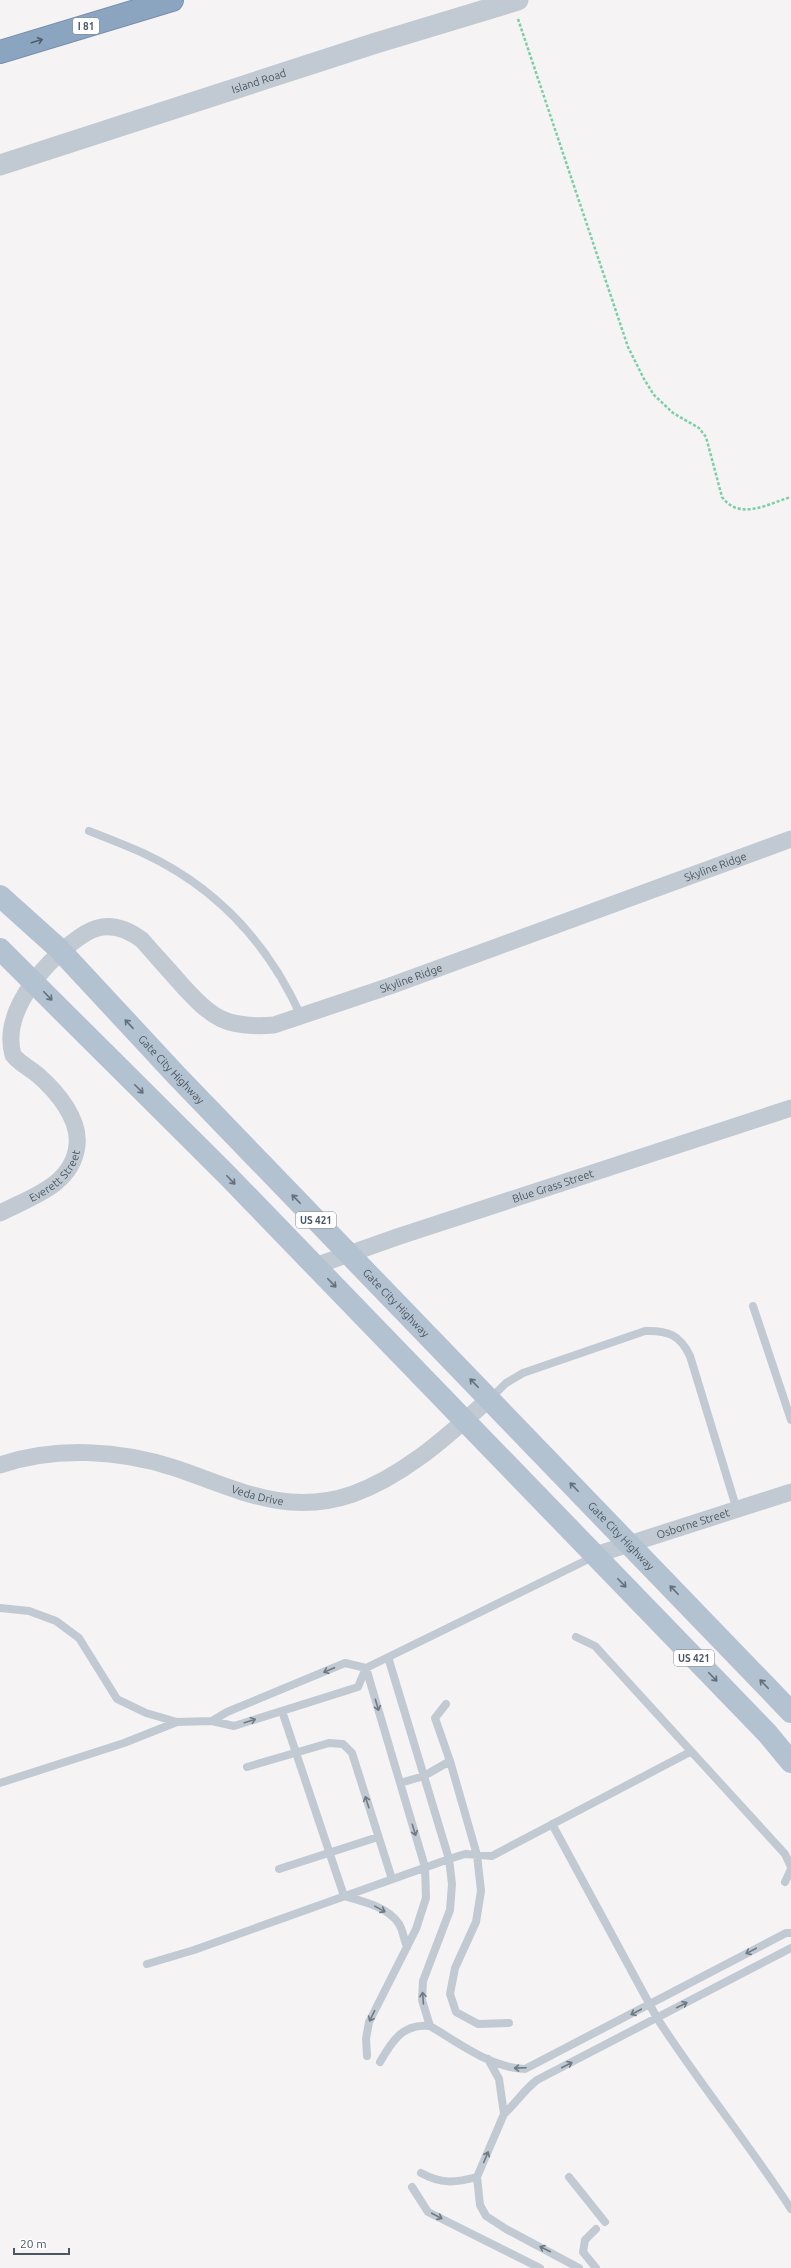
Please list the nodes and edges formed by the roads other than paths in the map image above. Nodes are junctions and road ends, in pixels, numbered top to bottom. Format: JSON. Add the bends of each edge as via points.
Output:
{"nodes":[{"id":1,"x":172,"y":0,"type":"edge"},
{"id":2,"x":515,"y":1,"type":"edge"},
{"id":3,"x":0,"y":52,"type":"edge"},
{"id":4,"x":0,"y":165,"type":"edge"},
{"id":5,"x":89,"y":831,"type":"dead end"},
{"id":6,"x":791,"y":838,"type":"edge"},
{"id":7,"x":0,"y":896,"type":"edge"},
{"id":8,"x":0,"y":949,"type":"edge"},
{"id":9,"x":59,"y":949,"type":"junction"},
{"id":10,"x":30,"y":978,"type":"junction"},
{"id":11,"x":301,"y":1016,"type":"junction"},
{"id":12,"x":791,"y":1108,"type":"edge"},
{"id":13,"x":0,"y":1213,"type":"edge"},
{"id":14,"x":349,"y":1254,"type":"junction"},
{"id":15,"x":315,"y":1266,"type":"junction"},
{"id":16,"x":753,"y":1306,"type":"dead end"},
{"id":17,"x":489,"y":1399,"type":"junction"},
{"id":18,"x":791,"y":1420,"type":"edge"},
{"id":19,"x":464,"y":1421,"type":"junction"},
{"id":20,"x":0,"y":1465,"type":"edge"},
{"id":21,"x":791,"y":1492,"type":"edge"},
{"id":22,"x":738,"y":1510,"type":"junction"},
{"id":23,"x":631,"y":1544,"type":"junction"},
{"id":24,"x":595,"y":1555,"type":"junction"},
{"id":25,"x":0,"y":1608,"type":"edge"},
{"id":26,"x":576,"y":1637,"type":"dead end"},
{"id":27,"x":388,"y":1657,"type":"junction"},
{"id":28,"x":366,"y":1668,"type":"junction"},
{"id":29,"x":446,"y":1704,"type":"dead end"},
{"id":30,"x":282,"y":1711,"type":"junction"},
{"id":31,"x":791,"y":1712,"type":"edge"},
{"id":32,"x":212,"y":1721,"type":"junction"},
{"id":33,"x":177,"y":1722,"type":"junction"},
{"id":34,"x":296,"y":1752,"type":"junction"},
{"id":35,"x":690,"y":1752,"type":"junction"},
{"id":36,"x":450,"y":1761,"type":"junction"},
{"id":37,"x":791,"y":1762,"type":"edge"},
{"id":38,"x":247,"y":1767,"type":"dead end"},
{"id":39,"x":424,"y":1776,"type":"junction"},
{"id":40,"x":0,"y":1782,"type":"edge"},
{"id":41,"x":400,"y":1783,"type":"junction"},
{"id":42,"x":552,"y":1824,"type":"junction"},
{"id":43,"x":378,"y":1837,"type":"junction"},
{"id":44,"x":329,"y":1852,"type":"junction"},
{"id":45,"x":477,"y":1855,"type":"junction"},
{"id":46,"x":449,"y":1860,"type":"junction"},
{"id":47,"x":426,"y":1868,"type":"junction"},
{"id":48,"x":791,"y":1868,"type":"edge"},
{"id":49,"x":279,"y":1869,"type":"dead end"},
{"id":50,"x":392,"y":1880,"type":"junction"},
{"id":51,"x":785,"y":1882,"type":"dead end"},
{"id":52,"x":344,"y":1896,"type":"junction"},
{"id":53,"x":791,"y":1933,"type":"edge"},
{"id":54,"x":407,"y":1947,"type":"junction"},
{"id":55,"x":791,"y":1948,"type":"edge"},
{"id":56,"x":147,"y":1964,"type":"dead end"},
{"id":57,"x":650,"y":2005,"type":"junction"},
{"id":58,"x":657,"y":2018,"type":"junction"},
{"id":59,"x":509,"y":2023,"type":"dead end"},
{"id":60,"x":430,"y":2026,"type":"junction"},
{"id":61,"x":367,"y":2056,"type":"dead end"},
{"id":62,"x":488,"y":2059,"type":"junction"},
{"id":63,"x":380,"y":2062,"type":"dead end"},
{"id":64,"x":504,"y":2114,"type":"junction"},
{"id":65,"x":421,"y":2173,"type":"dead end"},
{"id":66,"x":477,"y":2177,"type":"junction"},
{"id":67,"x":569,"y":2177,"type":"dead end"},
{"id":68,"x":412,"y":2188,"type":"dead end"},
{"id":69,"x":791,"y":2209,"type":"edge"},
{"id":70,"x":605,"y":2222,"type":"dead end"},
{"id":71,"x":596,"y":2229,"type":"dead end"},
{"id":72,"x":540,"y":2268,"type":"edge"},
{"id":73,"x":580,"y":2268,"type":"edge"},
{"id":74,"x":596,"y":2268,"type":"edge"}],
"edges":[{"from":3,"to":1,"type":"highway","number":"I 81","one_way":true},
{"from":2,"to":4,"type":"street","name":"Island Road","via":[[376,43]]},
{"from":5,"to":11,"type":"lane","via":[[163,863],[220,904],[269,956],[287,985]]},
{"from":6,"to":11,"type":"street","name":"Skyline Ridge","via":[[398,983]]},
{"from":7,"to":9,"type":"main road","name":"Gate City Highway","number":"US 421"},
{"from":8,"to":10,"type":"main road","number":"US 421"},
{"from":9,"to":10,"type":"street","name":"Everett Street"},
{"from":9,"to":11,"type":"street","name":"Skyline Ridge","via":[[93,929],[120,927],[131,931],[142,940],[204,1009],[217,1017],[235,1024],[255,1026],[274,1024]]},
{"from":14,"to":9,"type":"main road","name":"Gate City Highway","number":"US 421","one_way":true},
{"from":10,"to":13,"type":"street","name":"Everett Street","via":[[11,998],[6,1009],[3,1026],[5,1040],[19,1063],[38,1075],[71,1114],[78,1143],[75,1158],[60,1180]]},
{"from":10,"to":15,"type":"main road","number":"US 421","one_way":true},
{"from":12,"to":14,"type":"street","name":"Blue Grass Street"},
{"from":14,"to":15,"type":"street","name":"Blue Grass Street"},
{"from":17,"to":14,"type":"main road","name":"Gate City Highway","number":"US 421","one_way":true},
{"from":15,"to":19,"type":"main road","number":"US 421","one_way":true},
{"from":16,"to":18,"type":"lane"},
{"from":17,"to":19,"type":"street","name":"Veda Drive"},
{"from":17,"to":22,"type":"lane","via":[[506,1383],[534,1368],[645,1331],[658,1330],[674,1336],[684,1344],[690,1356]]},
{"from":23,"to":17,"type":"main road","name":"Gate City Highway","number":"US 421","one_way":true},
{"from":19,"to":20,"type":"street","name":"Veda Drive","via":[[420,1457],[380,1483],[353,1494],[325,1501],[296,1504],[260,1498],[225,1488],[175,1468],[97,1453],[46,1454]]},
{"from":19,"to":24,"type":"main road","number":"US 421"},
{"from":21,"to":22,"type":"street","name":"Osborne Street"},
{"from":22,"to":23,"type":"street","name":"Osborne Street"},
{"from":23,"to":24,"type":"street","name":"Osborne Street"},
{"from":31,"to":23,"type":"main road","name":"Gate City Highway","number":"US 421","one_way":true},
{"from":24,"to":27,"type":"lane"},
{"from":24,"to":37,"type":"main road","number":"US 421","one_way":true,"via":[[767,1733]]},
{"from":25,"to":33,"type":"lane","via":[[29,1611],[56,1621],[79,1638],[117,1699],[146,1713]]},
{"from":26,"to":35,"type":"lane","via":[[595,1646]]},
{"from":27,"to":28,"type":"lane"},
{"from":27,"to":39,"type":"lane"},
{"from":28,"to":30,"type":"lane","via":[[358,1687]]},
{"from":28,"to":32,"type":"lane","one_way":true,"via":[[345,1663],[227,1712]]},
{"from":28,"to":41,"type":"lane","one_way":true},
{"from":29,"to":36,"type":"lane","via":[[435,1718]]},
{"from":32,"to":30,"type":"lane","one_way":true,"via":[[234,1726]]},
{"from":30,"to":34,"type":"lane"},
{"from":32,"to":33,"type":"lane"},
{"from":33,"to":40,"type":"lane","via":[[124,1743]]},
{"from":34,"to":38,"type":"lane"},
{"from":43,"to":34,"type":"lane","one_way":true,"via":[[352,1753],[343,1744],[329,1743]]},
{"from":34,"to":44,"type":"lane"},
{"from":35,"to":42,"type":"lane"},
{"from":35,"to":48,"type":"lane","via":[[785,1854]]},
{"from":36,"to":39,"type":"lane"},
{"from":36,"to":45,"type":"lane"},
{"from":39,"to":41,"type":"lane"},
{"from":39,"to":46,"type":"lane"},
{"from":41,"to":47,"type":"lane","one_way":true},
{"from":42,"to":45,"type":"lane","via":[[492,1856]]},
{"from":42,"to":57,"type":"lane"},
{"from":43,"to":44,"type":"lane"},
{"from":43,"to":50,"type":"lane"},
{"from":44,"to":49,"type":"lane"},
{"from":44,"to":52,"type":"lane"},
{"from":45,"to":46,"type":"lane","via":[[465,1854]]},
{"from":45,"to":59,"type":"lane","via":[[481,1891],[476,1922],[455,1968],[450,1994],[456,2012],[478,2024]]},
{"from":46,"to":47,"type":"lane"},
{"from":60,"to":46,"type":"lane","one_way":true,"via":[[422,2000],[423,1981],[450,1910],[452,1884]]},
{"from":47,"to":50,"type":"lane"},
{"from":47,"to":54,"type":"lane","via":[[426,1898]]},
{"from":48,"to":51,"type":"lane"},
{"from":50,"to":52,"type":"lane"},
{"from":52,"to":54,"type":"lane","one_way":true,"via":[[385,1911],[399,1923]]},
{"from":52,"to":56,"type":"lane","via":[[194,1950]]},
{"from":53,"to":57,"type":"lane","one_way":true,"via":[[786,1933]]},
{"from":54,"to":61,"type":"lane","one_way":true,"via":[[370,2022],[366,2039]]},
{"from":58,"to":55,"type":"lane","one_way":true},
{"from":57,"to":58,"type":"lane"},
{"from":57,"to":62,"type":"lane","one_way":true,"via":[[525,2069],[509,2068]]},
{"from":64,"to":58,"type":"lane","one_way":true,"via":[[518,2101],[526,2088],[537,2080]]},
{"from":58,"to":69,"type":"lane"},
{"from":60,"to":62,"type":"lane"},
{"from":60,"to":63,"type":"lane","via":[[418,2024],[397,2035]]},
{"from":62,"to":64,"type":"lane","via":[[499,2080]]},
{"from":66,"to":64,"type":"lane","one_way":true},
{"from":65,"to":66,"type":"lane","via":[[432,2179],[455,2183]]},
{"from":73,"to":66,"type":"lane","one_way":true,"via":[[486,2216],[480,2205]]},
{"from":67,"to":70,"type":"lane"},
{"from":68,"to":72,"type":"lane","one_way":true,"via":[[428,2212]]},
{"from":71,"to":74,"type":"lane","via":[[585,2240],[583,2252]]}]}
